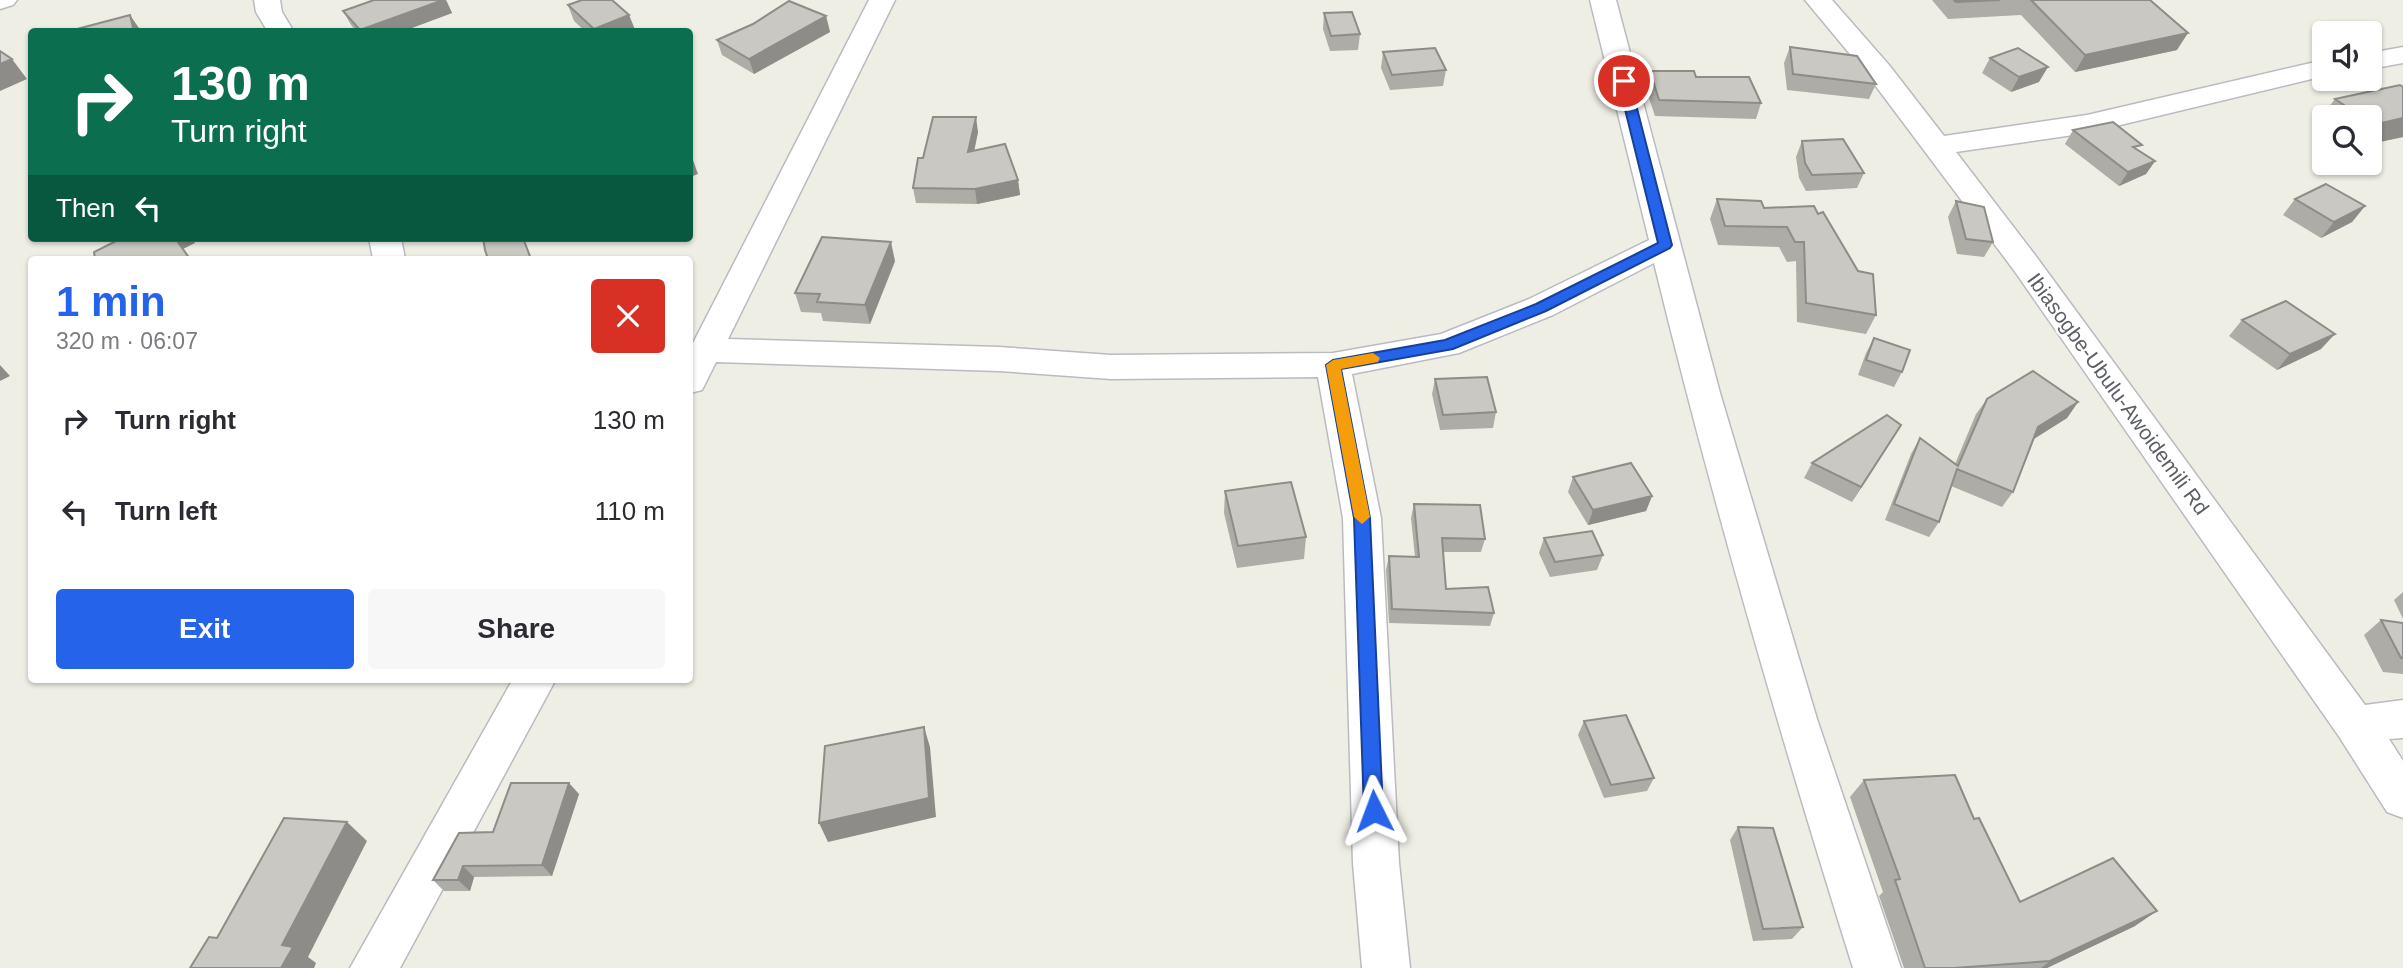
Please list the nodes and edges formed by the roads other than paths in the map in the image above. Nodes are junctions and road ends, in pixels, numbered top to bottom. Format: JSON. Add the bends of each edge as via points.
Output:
{"nodes":[{"id":1,"x":267,"y":0,"type":"edge"},
{"id":2,"x":882,"y":0,"type":"edge"},
{"id":3,"x":1603,"y":0,"type":"edge"},
{"id":4,"x":1818,"y":0,"type":"edge"},
{"id":5,"x":279,"y":28,"type":"edge"},
{"id":6,"x":2403,"y":55,"type":"edge"},
{"id":7,"x":2382,"y":59,"type":"edge"},
{"id":8,"x":2312,"y":71,"type":"edge"},
{"id":9,"x":1937,"y":146,"type":"junction"},
{"id":10,"x":1665,"y":245,"type":"junction"},
{"id":11,"x":706,"y":350,"type":"junction"},
{"id":12,"x":1333,"y":365,"type":"junction"},
{"id":13,"x":693,"y":376,"type":"edge"},
{"id":14,"x":533,"y":683,"type":"edge"},
{"id":15,"x":2403,"y":719,"type":"edge"},
{"id":16,"x":2355,"y":725,"type":"junction"},
{"id":17,"x":2403,"y":798,"type":"edge"},
{"id":18,"x":373,"y":968,"type":"edge"},
{"id":19,"x":1386,"y":968,"type":"edge"},
{"id":20,"x":1877,"y":968,"type":"edge"}],
"edges":[{"from":1,"to":5,"type":"street"},
{"from":2,"to":11,"type":"street"},
{"from":3,"to":10,"type":"street"},
{"from":4,"to":9,"type":"street","name":"Ibiasogbe-Ubulu-Awoidemili Rd"},
{"from":6,"to":7,"type":"street"},
{"from":8,"to":9,"type":"street","via":[[2087,124]]},
{"from":9,"to":16,"type":"street","name":"Ibiasogbe-Ubulu-Awoidemili Rd"},
{"from":10,"to":12,"type":"street","via":[[1541,307],[1447,345]]},
{"from":10,"to":20,"type":"street","via":[[1796,719]]},
{"from":11,"to":12,"type":"street","via":[[1111,367]]},
{"from":11,"to":13,"type":"street"},
{"from":12,"to":19,"type":"street","via":[[1362,518],[1376,863]]},
{"from":14,"to":18,"type":"street"},
{"from":15,"to":16,"type":"street"},
{"from":16,"to":17,"type":"street","name":"Ibiasogbe-Ubulu-Awoidemili Rd"}]}
